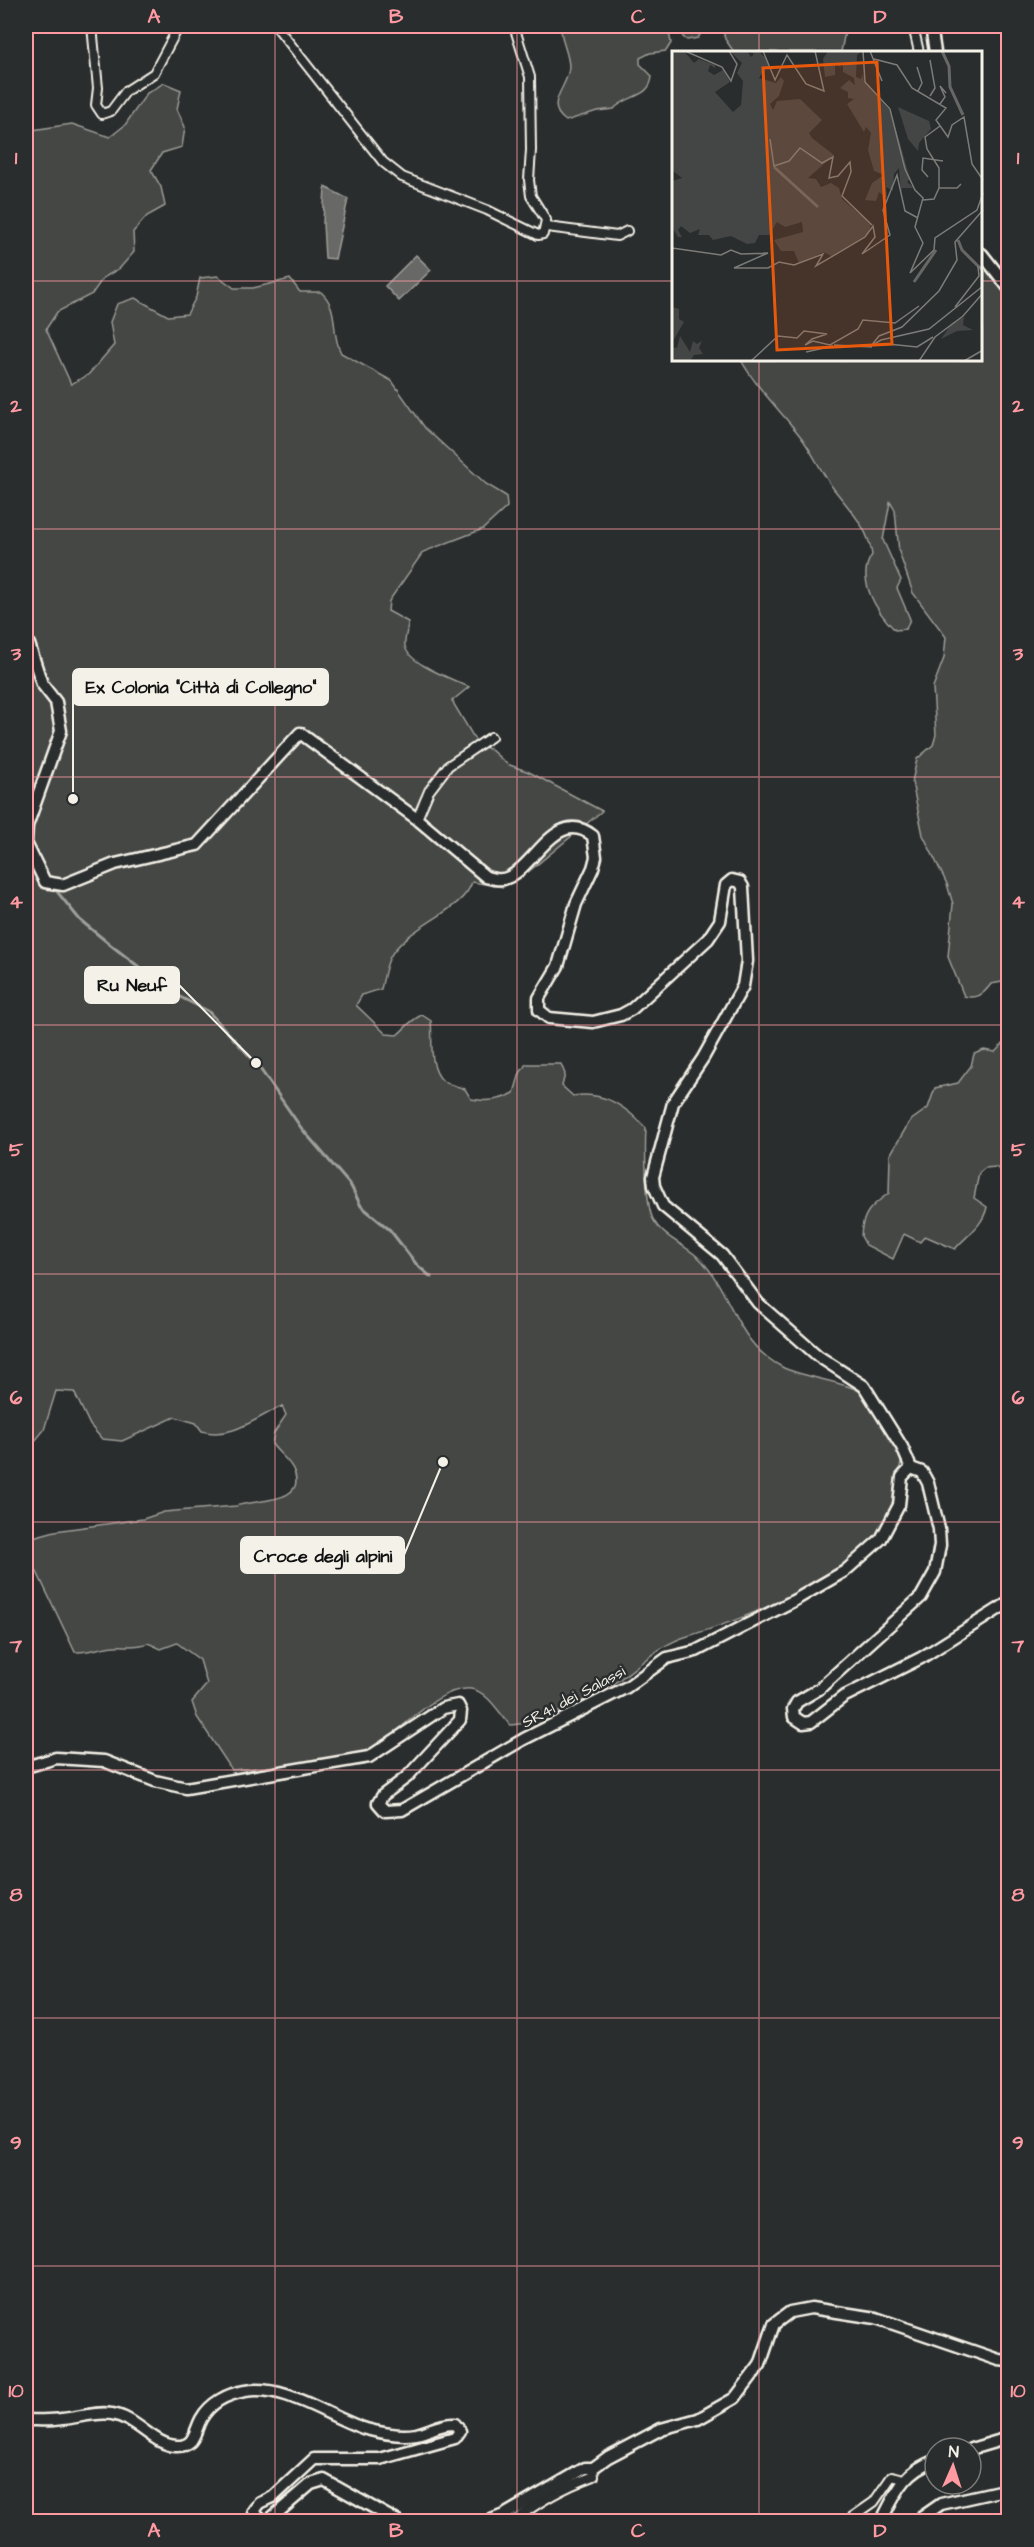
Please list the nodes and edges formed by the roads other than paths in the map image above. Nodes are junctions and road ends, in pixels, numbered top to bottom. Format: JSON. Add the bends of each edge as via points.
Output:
{"nodes":[{"id":1,"x":92,"y":26,"type":"edge"},
{"id":2,"x":179,"y":26,"type":"edge"},
{"id":3,"x":276,"y":26,"type":"edge"},
{"id":4,"x":514,"y":26,"type":"edge"},
{"id":5,"x":913,"y":26,"type":"edge"},
{"id":6,"x":931,"y":26,"type":"edge"},
{"id":7,"x":919,"y":51,"type":"edge"},
{"id":8,"x":935,"y":51,"type":"edge"},
{"id":9,"x":547,"y":227,"type":"junction"},
{"id":10,"x":627,"y":231,"type":"dead end"},
{"id":11,"x":983,"y":256,"type":"edge"},
{"id":12,"x":1008,"y":287,"type":"edge"},
{"id":13,"x":29,"y":644,"type":"dead end"},
{"id":14,"x":491,"y":737,"type":"dead end"},
{"id":15,"x":417,"y":819,"type":"junction"},
{"id":16,"x":911,"y":1468,"type":"junction"},
{"id":17,"x":1008,"y":1603,"type":"edge"},
{"id":18,"x":26,"y":1767,"type":"edge"},
{"id":19,"x":1008,"y":2361,"type":"edge"},
{"id":20,"x":26,"y":2420,"type":"edge"},
{"id":21,"x":1008,"y":2438,"type":"edge"},
{"id":22,"x":983,"y":2446,"type":"edge"},
{"id":23,"x":923,"y":2465,"type":"edge"},
{"id":24,"x":593,"y":2468,"type":"junction"},
{"id":25,"x":904,"y":2479,"type":"junction"},
{"id":26,"x":1008,"y":2489,"type":"edge"},
{"id":27,"x":851,"y":2518,"type":"dead end"},
{"id":28,"x":399,"y":2522,"type":"edge"},
{"id":29,"x":486,"y":2522,"type":"edge"},
{"id":30,"x":513,"y":2522,"type":"edge"},
{"id":31,"x":881,"y":2522,"type":"edge"},
{"id":32,"x":915,"y":2522,"type":"edge"}],
"edges":[{"from":1,"to":2,"type":"street","via":[[96,105],[102,114],[111,111],[126,91],[154,73]]},
{"from":3,"to":9,"type":"street","via":[[383,162],[402,177],[487,210],[530,232],[543,234]]},
{"from":4,"to":9,"type":"street","via":[[530,77],[531,196]]},
{"from":5,"to":7,"type":"street"},
{"from":6,"to":8,"type":"street"},
{"from":9,"to":10,"type":"street","via":[[616,237]]},
{"from":11,"to":12,"type":"street"},
{"from":13,"to":15,"type":"street","via":[[42,684],[56,702],[61,731],[27,826],[26,843],[45,882],[63,885],[115,864],[197,845],[300,734]]},
{"from":14,"to":15,"type":"street","via":[[448,766],[429,791]]},
{"from":15,"to":16,"type":"street","via":[[486,877],[499,880],[512,876],[552,837],[569,828],[584,829],[593,836],[593,868],[576,904],[558,966],[538,1002],[541,1014],[549,1018],[605,1021],[632,1009],[708,939],[720,921],[727,883],[735,880],[742,884],[746,976],[703,1058],[673,1103],[654,1186],[663,1206],[722,1255],[758,1303],[818,1356],[864,1386]]},
{"from":16,"to":17,"type":"street","via":[[922,1472],[928,1483],[939,1529],[935,1572],[921,1597],[819,1689],[796,1702],[794,1717],[800,1722],[811,1722],[843,1697],[921,1658]]},
{"from":16,"to":18,"type":"street","name":"SR41 dei Salassi","via":[[902,1477],[899,1505],[881,1539],[845,1571],[696,1650],[667,1658],[627,1687],[524,1739],[402,1810],[385,1811],[378,1803],[460,1720],[458,1705],[443,1708],[369,1757],[186,1788],[155,1781],[104,1761],[56,1758]]},
{"from":19,"to":24,"type":"street","via":[[876,2318],[812,2308],[790,2312],[774,2324],[760,2365],[735,2398],[698,2419],[661,2429]]},
{"from":20,"to":28,"type":"street","via":[[112,2414],[134,2422],[164,2444],[179,2446],[190,2443],[200,2421],[219,2400],[248,2390],[277,2393],[389,2434],[415,2434],[446,2423],[455,2424],[460,2431],[455,2438],[380,2459],[314,2460],[254,2511],[268,2521],[311,2484],[324,2480]]},
{"from":21,"to":22,"type":"street"},
{"from":23,"to":25,"type":"street"},
{"from":24,"to":29,"type":"street","via":[[585,2468]]},
{"from":24,"to":30,"type":"street","via":[[594,2476],[536,2503]]},
{"from":25,"to":27,"type":"street","via":[[892,2476],[874,2502]]},
{"from":25,"to":31,"type":"street"},
{"from":26,"to":32,"type":"street","via":[[941,2504]]}]}
